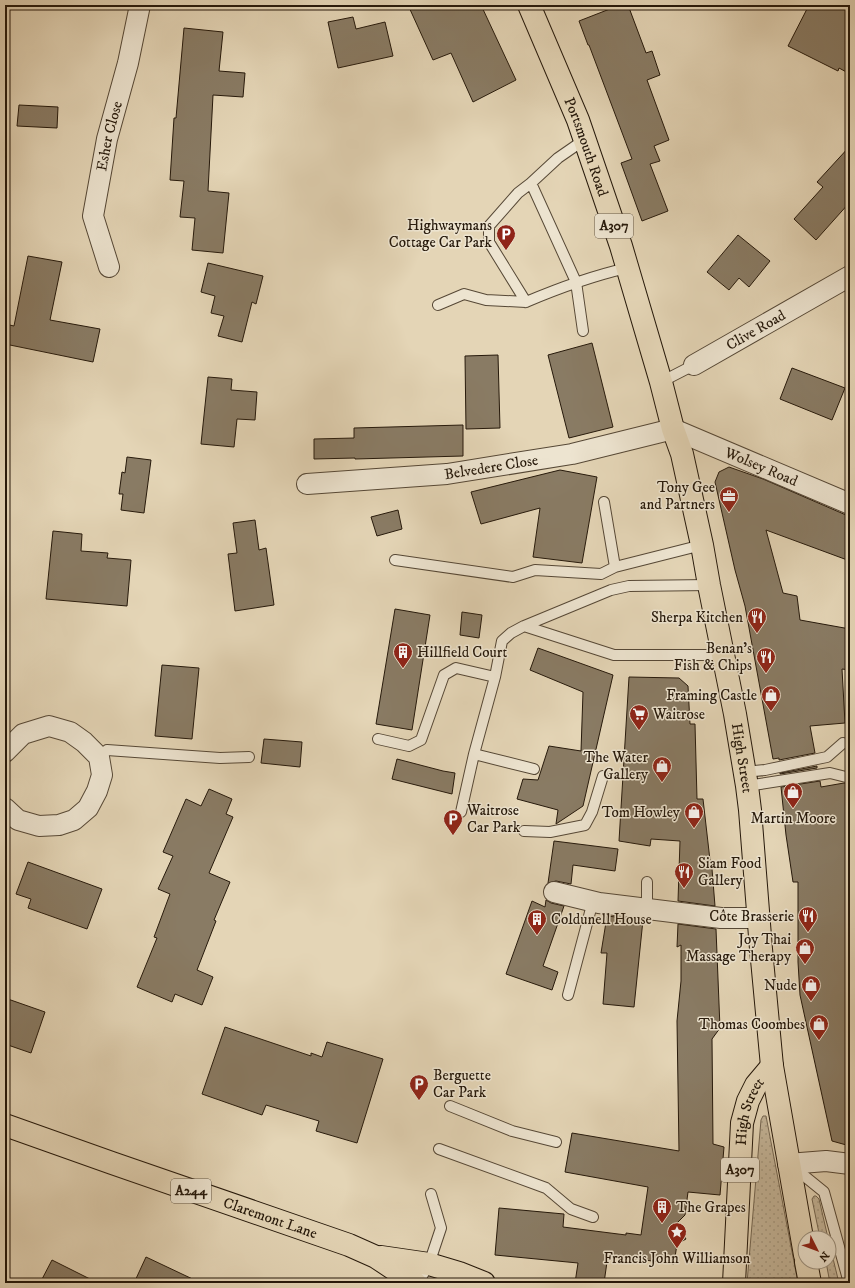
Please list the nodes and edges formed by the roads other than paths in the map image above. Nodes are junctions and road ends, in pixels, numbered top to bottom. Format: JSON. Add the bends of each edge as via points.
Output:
{"nodes":[{"id":1,"x":140,"y":5,"type":"edge"},
{"id":2,"x":529,"y":5,"type":"edge"},
{"id":3,"x":584,"y":140,"type":"junction"},
{"id":4,"x":531,"y":183,"type":"junction"},
{"id":5,"x":109,"y":267,"type":"dead end"},
{"id":6,"x":627,"y":268,"type":"junction"},
{"id":7,"x":850,"y":276,"type":"edge"},
{"id":8,"x":576,"y":282,"type":"junction"},
{"id":9,"x":526,"y":302,"type":"junction"},
{"id":10,"x":438,"y":305,"type":"dead end"},
{"id":11,"x":583,"y":331,"type":"dead end"},
{"id":12,"x":694,"y":365,"type":"joint"},
{"id":13,"x":661,"y":382,"type":"junction"},
{"id":14,"x":673,"y":429,"type":"junction"},
{"id":15,"x":682,"y":454,"type":"joint"},
{"id":16,"x":307,"y":484,"type":"dead end"},
{"id":17,"x":604,"y":502,"type":"dead end"},
{"id":18,"x":850,"y":504,"type":"edge"},
{"id":19,"x":702,"y":545,"type":"junction"},
{"id":20,"x":395,"y":560,"type":"dead end"},
{"id":21,"x":615,"y":567,"type":"junction"},
{"id":22,"x":709,"y":585,"type":"junction"},
{"id":23,"x":524,"y":626,"type":"junction"},
{"id":24,"x":724,"y":656,"type":"junction"},
{"id":25,"x":495,"y":677,"type":"junction"},
{"id":26,"x":378,"y":739,"type":"dead end"},
{"id":27,"x":843,"y":743,"type":"dead end"},
{"id":28,"x":5,"y":752,"type":"edge"},
{"id":29,"x":474,"y":754,"type":"junction"},
{"id":30,"x":99,"y":757,"type":"junction"},
{"id":31,"x":249,"y":757,"type":"dead end"},
{"id":32,"x":534,"y":769,"type":"dead end"},
{"id":33,"x":603,"y":776,"type":"dead end"},
{"id":34,"x":850,"y":778,"type":"edge"},
{"id":35,"x":746,"y":779,"type":"junction"},
{"id":36,"x":5,"y":808,"type":"edge"},
{"id":37,"x":461,"y":812,"type":"dead end"},
{"id":38,"x":524,"y":831,"type":"dead end"},
{"id":39,"x":647,"y":882,"type":"dead end"},
{"id":40,"x":554,"y":892,"type":"dead end"},
{"id":41,"x":593,"y":902,"type":"junction"},
{"id":42,"x":647,"y":909,"type":"junction"},
{"id":43,"x":759,"y":918,"type":"junction"},
{"id":44,"x":568,"y":995,"type":"dead end"},
{"id":45,"x":772,"y":1066,"type":"junction"},
{"id":46,"x":450,"y":1106,"type":"dead end"},
{"id":47,"x":5,"y":1125,"type":"edge"},
{"id":48,"x":556,"y":1142,"type":"dead end"},
{"id":49,"x":439,"y":1149,"type":"dead end"},
{"id":50,"x":788,"y":1164,"type":"junction"},
{"id":51,"x":850,"y":1164,"type":"edge"},
{"id":52,"x":431,"y":1194,"type":"dead end"},
{"id":53,"x":593,"y":1217,"type":"dead end"},
{"id":54,"x":800,"y":1230,"type":"edge"},
{"id":55,"x":376,"y":1257,"type":"junction"},
{"id":56,"x":429,"y":1264,"type":"junction"},
{"id":57,"x":808,"y":1270,"type":"edge"},
{"id":58,"x":415,"y":1283,"type":"edge"},
{"id":59,"x":418,"y":1283,"type":"edge"},
{"id":60,"x":484,"y":1283,"type":"edge"},
{"id":61,"x":734,"y":1283,"type":"edge"},
{"id":62,"x":810,"y":1283,"type":"edge"},
{"id":63,"x":849,"y":1283,"type":"edge"}],
"edges":[{"from":1,"to":5,"type":"street","name":"Esher Close","via":[[128,63],[107,139],[93,216]]},
{"from":2,"to":3,"type":"main road","name":"Portsmouth Road","number":"A307"},
{"from":3,"to":4,"type":"lane","via":[[558,158]]},
{"from":3,"to":6,"type":"main road","name":"Portsmouth Road","number":"A307"},
{"from":4,"to":8,"type":"lane"},
{"from":4,"to":9,"type":"lane","via":[[490,226],[489,242]]},
{"from":6,"to":8,"type":"lane"},
{"from":6,"to":13,"type":"main road","name":"Portsmouth Road","number":"A307"},
{"from":7,"to":12,"type":"street","name":"Clive Road"},
{"from":8,"to":9,"type":"lane"},
{"from":8,"to":11,"type":"lane"},
{"from":9,"to":10,"type":"lane","via":[[486,300],[464,294]]},
{"from":12,"to":13,"type":"lane","name":"Clive Road"},
{"from":13,"to":14,"type":"main road","name":"Portsmouth Road","number":"A307"},
{"from":14,"to":15,"type":"main road","name":"Portsmouth Road","number":"A307"},
{"from":14,"to":16,"type":"street","name":"Belvedere Close","via":[[572,454],[447,474]]},
{"from":14,"to":18,"type":"street","name":"Wolsey Road"},
{"from":15,"to":19,"type":"main road","name":"High Street","number":"A307"},
{"from":17,"to":21,"type":"lane"},
{"from":19,"to":21,"type":"lane"},
{"from":19,"to":22,"type":"main road","name":"High Street","number":"A307"},
{"from":20,"to":21,"type":"lane","via":[[513,577],[535,570],[601,574]]},
{"from":22,"to":23,"type":"lane","via":[[629,586],[612,590]]},
{"from":22,"to":24,"type":"main road","name":"High Street","number":"A307"},
{"from":23,"to":24,"type":"lane","via":[[614,655]]},
{"from":23,"to":25,"type":"lane","via":[[502,641]]},
{"from":24,"to":35,"type":"main road","name":"High Street","number":"A307"},
{"from":25,"to":26,"type":"lane","via":[[456,668],[444,676],[421,740],[409,746]]},
{"from":25,"to":29,"type":"lane"},
{"from":27,"to":35,"type":"lane","via":[[827,757]]},
{"from":28,"to":30,"type":"street","via":[[23,734],[48,726],[70,732]]},
{"from":29,"to":32,"type":"lane"},
{"from":29,"to":37,"type":"lane"},
{"from":30,"to":31,"type":"lane","via":[[107,750],[220,758]]},
{"from":30,"to":36,"type":"street","via":[[102,775],[97,791],[88,808],[74,820],[59,825],[39,826],[18,820]]},
{"from":33,"to":38,"type":"lane","via":[[592,812],[585,825],[550,832]]},
{"from":34,"to":35,"type":"lane","via":[[830,773]]},
{"from":35,"to":43,"type":"main road","name":"High Street","number":"A307"},
{"from":39,"to":42,"type":"lane"},
{"from":40,"to":41,"type":"street"},
{"from":41,"to":42,"type":"street"},
{"from":41,"to":44,"type":"lane"},
{"from":42,"to":43,"type":"street","via":[[721,918]]},
{"from":43,"to":45,"type":"main road","name":"High Street","number":"A307"},
{"from":45,"to":50,"type":"main road","name":"High Street","number":"A307"},
{"from":45,"to":61,"type":"main road","name":"High Street","number":"A307","via":[[756,1085],[742,1123]]},
{"from":46,"to":48,"type":"lane","via":[[512,1131]]},
{"from":47,"to":55,"type":"main road","name":"Claremont Lane","number":"A244"},
{"from":49,"to":53,"type":"lane","via":[[546,1188],[571,1209]]},
{"from":50,"to":51,"type":"street","via":[[826,1161]]},
{"from":50,"to":54,"type":"main road","name":"High Street","number":"A307"},
{"from":50,"to":63,"type":"lane","via":[[824,1192]]},
{"from":52,"to":56,"type":"lane","via":[[441,1228]]},
{"from":55,"to":56,"type":"main road","name":"Claremont Lane","number":"A244"},
{"from":55,"to":58,"type":"main road","name":"Claremont Lane","number":"A244"},
{"from":56,"to":59,"type":"lane"},
{"from":56,"to":60,"type":"main road","name":"Claremont Lane","number":"A244"},
{"from":57,"to":62,"type":"main road"}]}
